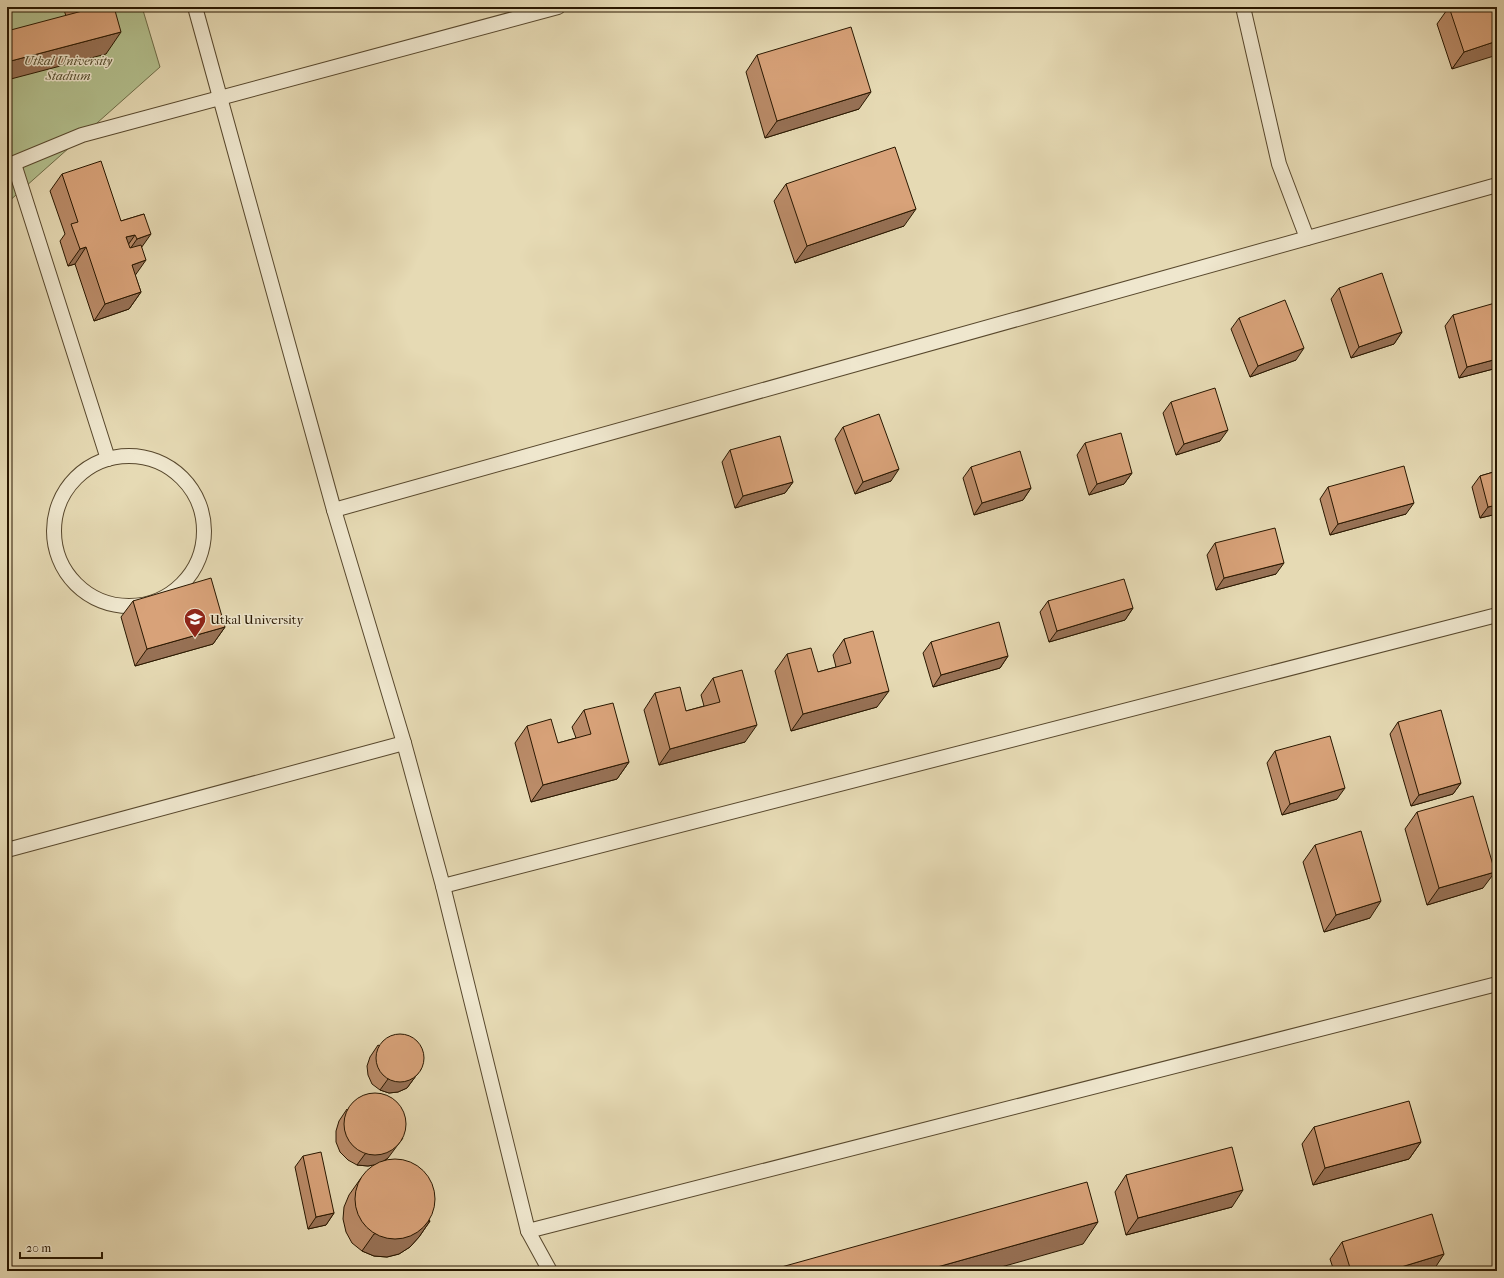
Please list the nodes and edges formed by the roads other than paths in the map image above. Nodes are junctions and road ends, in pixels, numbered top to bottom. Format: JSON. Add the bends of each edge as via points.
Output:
{"nodes":[{"id":1,"x":195,"y":7,"type":"edge"},
{"id":2,"x":558,"y":7,"type":"edge"},
{"id":3,"x":1243,"y":7,"type":"edge"},
{"id":4,"x":220,"y":99,"type":"junction"},
{"id":5,"x":10,"y":165,"type":"edge"},
{"id":6,"x":1497,"y":185,"type":"edge"},
{"id":7,"x":1307,"y":238,"type":"junction"},
{"id":8,"x":108,"y":459,"type":"junction"},
{"id":9,"x":334,"y":510,"type":"junction"},
{"id":10,"x":1497,"y":615,"type":"edge"},
{"id":11,"x":404,"y":743,"type":"junction"},
{"id":12,"x":7,"y":850,"type":"edge"},
{"id":13,"x":444,"y":886,"type":"junction"},
{"id":14,"x":1497,"y":984,"type":"edge"},
{"id":15,"x":528,"y":1231,"type":"junction"},
{"id":16,"x":550,"y":1271,"type":"edge"}],
"edges":[{"from":1,"to":4,"type":"lane"},
{"from":2,"to":4,"type":"lane"},
{"from":3,"to":7,"type":"lane","via":[[1280,164]]},
{"from":4,"to":5,"type":"lane","via":[[82,135]]},
{"from":4,"to":9,"type":"lane"},
{"from":5,"to":8,"type":"lane"},
{"from":6,"to":7,"type":"lane"},
{"from":7,"to":9,"type":"lane"},
{"from":8,"to":8,"type":"lane","via":[[121,455],[145,457],[168,466],[186,482],[200,502],[205,528],[202,553],[190,576],[172,594],[148,605],[122,607],[97,600],[76,586],[61,566],[53,542],[54,518],[62,495],[76,476],[97,462]]},
{"from":9,"to":11,"type":"lane"},
{"from":10,"to":13,"type":"lane"},
{"from":11,"to":12,"type":"lane"},
{"from":11,"to":13,"type":"lane"},
{"from":13,"to":15,"type":"lane"},
{"from":14,"to":15,"type":"lane"},
{"from":15,"to":16,"type":"lane"}]}
